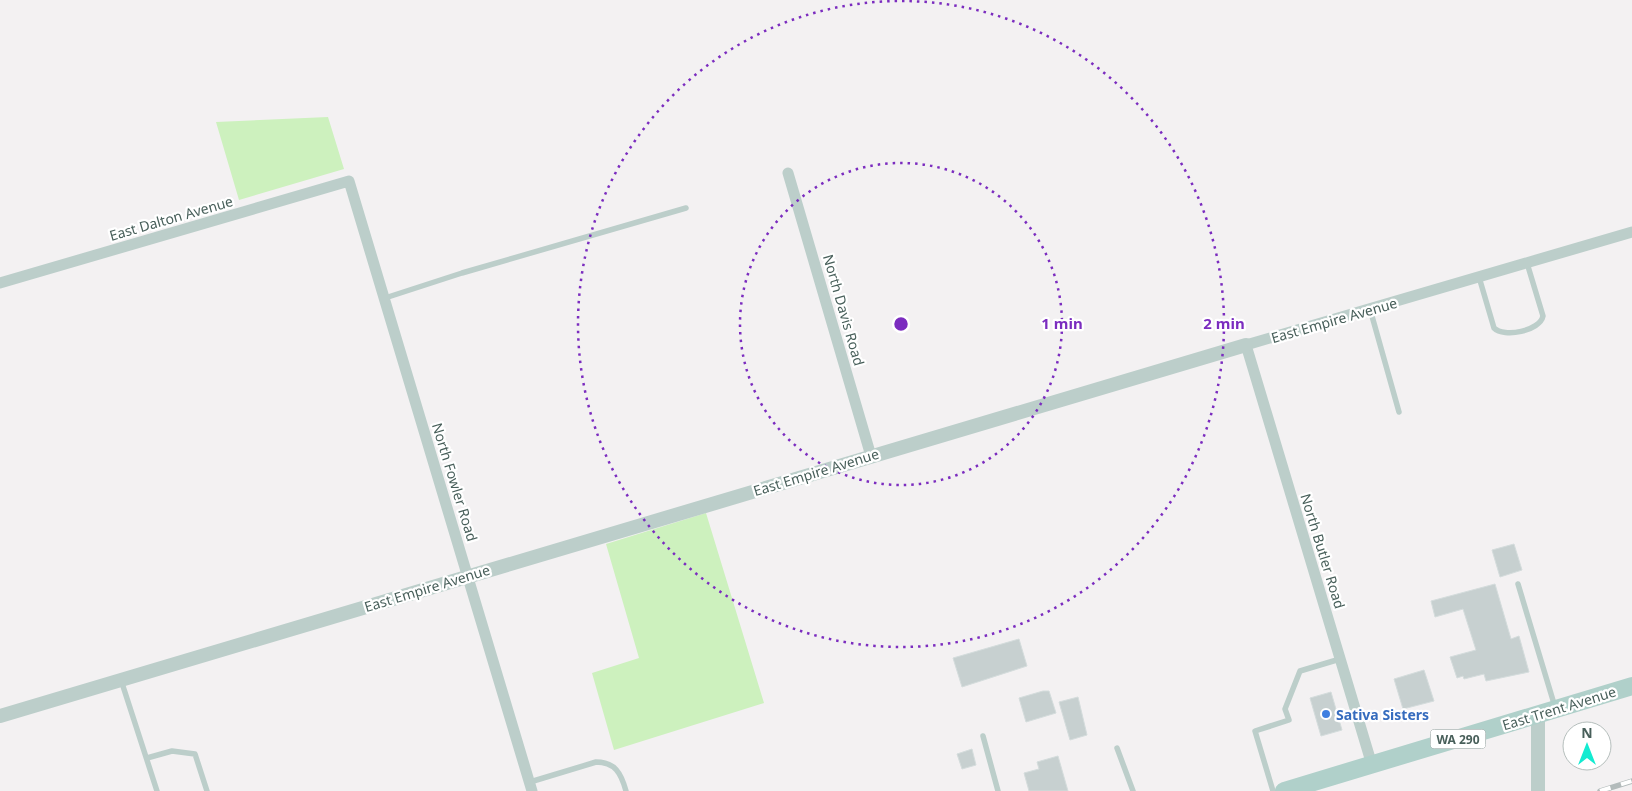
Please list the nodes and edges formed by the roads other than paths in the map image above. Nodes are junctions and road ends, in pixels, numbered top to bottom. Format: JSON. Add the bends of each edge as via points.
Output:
{"nodes":[{"id":1,"x":788,"y":173,"type":"dead end"},
{"id":2,"x":350,"y":181,"type":"joint"},
{"id":3,"x":686,"y":208,"type":"dead end"},
{"id":4,"x":1632,"y":232,"type":"edge"},
{"id":5,"x":1527,"y":263,"type":"junction"},
{"id":6,"x":1479,"y":277,"type":"junction"},
{"id":7,"x":0,"y":283,"type":"edge"},
{"id":8,"x":385,"y":298,"type":"junction"},
{"id":9,"x":1370,"y":309,"type":"junction"},
{"id":10,"x":1246,"y":345,"type":"junction"},
{"id":11,"x":1399,"y":412,"type":"dead end"},
{"id":12,"x":871,"y":456,"type":"junction"},
{"id":13,"x":468,"y":576,"type":"junction"},
{"id":14,"x":1518,"y":584,"type":"dead end"},
{"id":15,"x":1340,"y":659,"type":"junction"},
{"id":16,"x":121,"y":680,"type":"junction"},
{"id":17,"x":1632,"y":686,"type":"edge"},
{"id":18,"x":1555,"y":709,"type":"junction"},
{"id":19,"x":1538,"y":714,"type":"junction"},
{"id":20,"x":0,"y":716,"type":"edge"},
{"id":21,"x":983,"y":736,"type":"dead end"},
{"id":22,"x":1117,"y":748,"type":"dead end"},
{"id":23,"x":147,"y":758,"type":"junction"},
{"id":24,"x":1372,"y":765,"type":"junction"},
{"id":25,"x":531,"y":786,"type":"edge"},
{"id":26,"x":157,"y":791,"type":"edge"},
{"id":27,"x":207,"y":791,"type":"edge"},
{"id":28,"x":626,"y":791,"type":"edge"},
{"id":29,"x":998,"y":791,"type":"edge"},
{"id":30,"x":1133,"y":791,"type":"edge"},
{"id":31,"x":1273,"y":791,"type":"edge"},
{"id":32,"x":1284,"y":791,"type":"edge"},
{"id":33,"x":1538,"y":791,"type":"edge"}],
"edges":[{"from":1,"to":12,"type":"street","name":"North Davis Road"},
{"from":2,"to":7,"type":"street","name":"East Dalton Avenue"},
{"from":2,"to":8,"type":"street","name":"North Fowler Road"},
{"from":3,"to":8,"type":"lane"},
{"from":4,"to":5,"type":"street","name":"East Empire Avenue"},
{"from":5,"to":6,"type":"street","name":"East Empire Avenue"},
{"from":5,"to":6,"type":"lane","via":[[1543,316],[1535,326],[1506,334],[1494,328]]},
{"from":6,"to":9,"type":"street","name":"East Empire Avenue"},
{"from":8,"to":13,"type":"street","name":"North Fowler Road"},
{"from":9,"to":10,"type":"street","name":"East Empire Avenue"},
{"from":9,"to":11,"type":"lane"},
{"from":10,"to":12,"type":"street","name":"East Empire Avenue"},
{"from":10,"to":15,"type":"street","name":"North Butler Road"},
{"from":12,"to":13,"type":"street","name":"East Empire Avenue"},
{"from":13,"to":16,"type":"street","name":"East Empire Avenue"},
{"from":13,"to":25,"type":"street","name":"North Fowler Road"},
{"from":14,"to":18,"type":"lane"},
{"from":15,"to":24,"type":"street","name":"North Butler Road"},
{"from":15,"to":31,"type":"lane","via":[[1300,671],[1285,709],[1289,720],[1256,731]]},
{"from":16,"to":20,"type":"street","name":"East Empire Avenue"},
{"from":16,"to":23,"type":"lane"},
{"from":17,"to":18,"type":"main road","name":"East Trent Avenue","number":"WA 290"},
{"from":18,"to":19,"type":"main road","name":"East Trent Avenue","number":"WA 290"},
{"from":19,"to":24,"type":"main road","name":"East Trent Avenue","number":"WA 290"},
{"from":19,"to":33,"type":"street"},
{"from":21,"to":29,"type":"lane"},
{"from":22,"to":30,"type":"lane"},
{"from":23,"to":26,"type":"lane"},
{"from":23,"to":27,"type":"lane","via":[[172,751],[195,754]]},
{"from":24,"to":32,"type":"main road","name":"East Trent Avenue","number":"WA 290"},
{"from":25,"to":28,"type":"lane","via":[[596,762],[607,762],[617,768]]}]}
